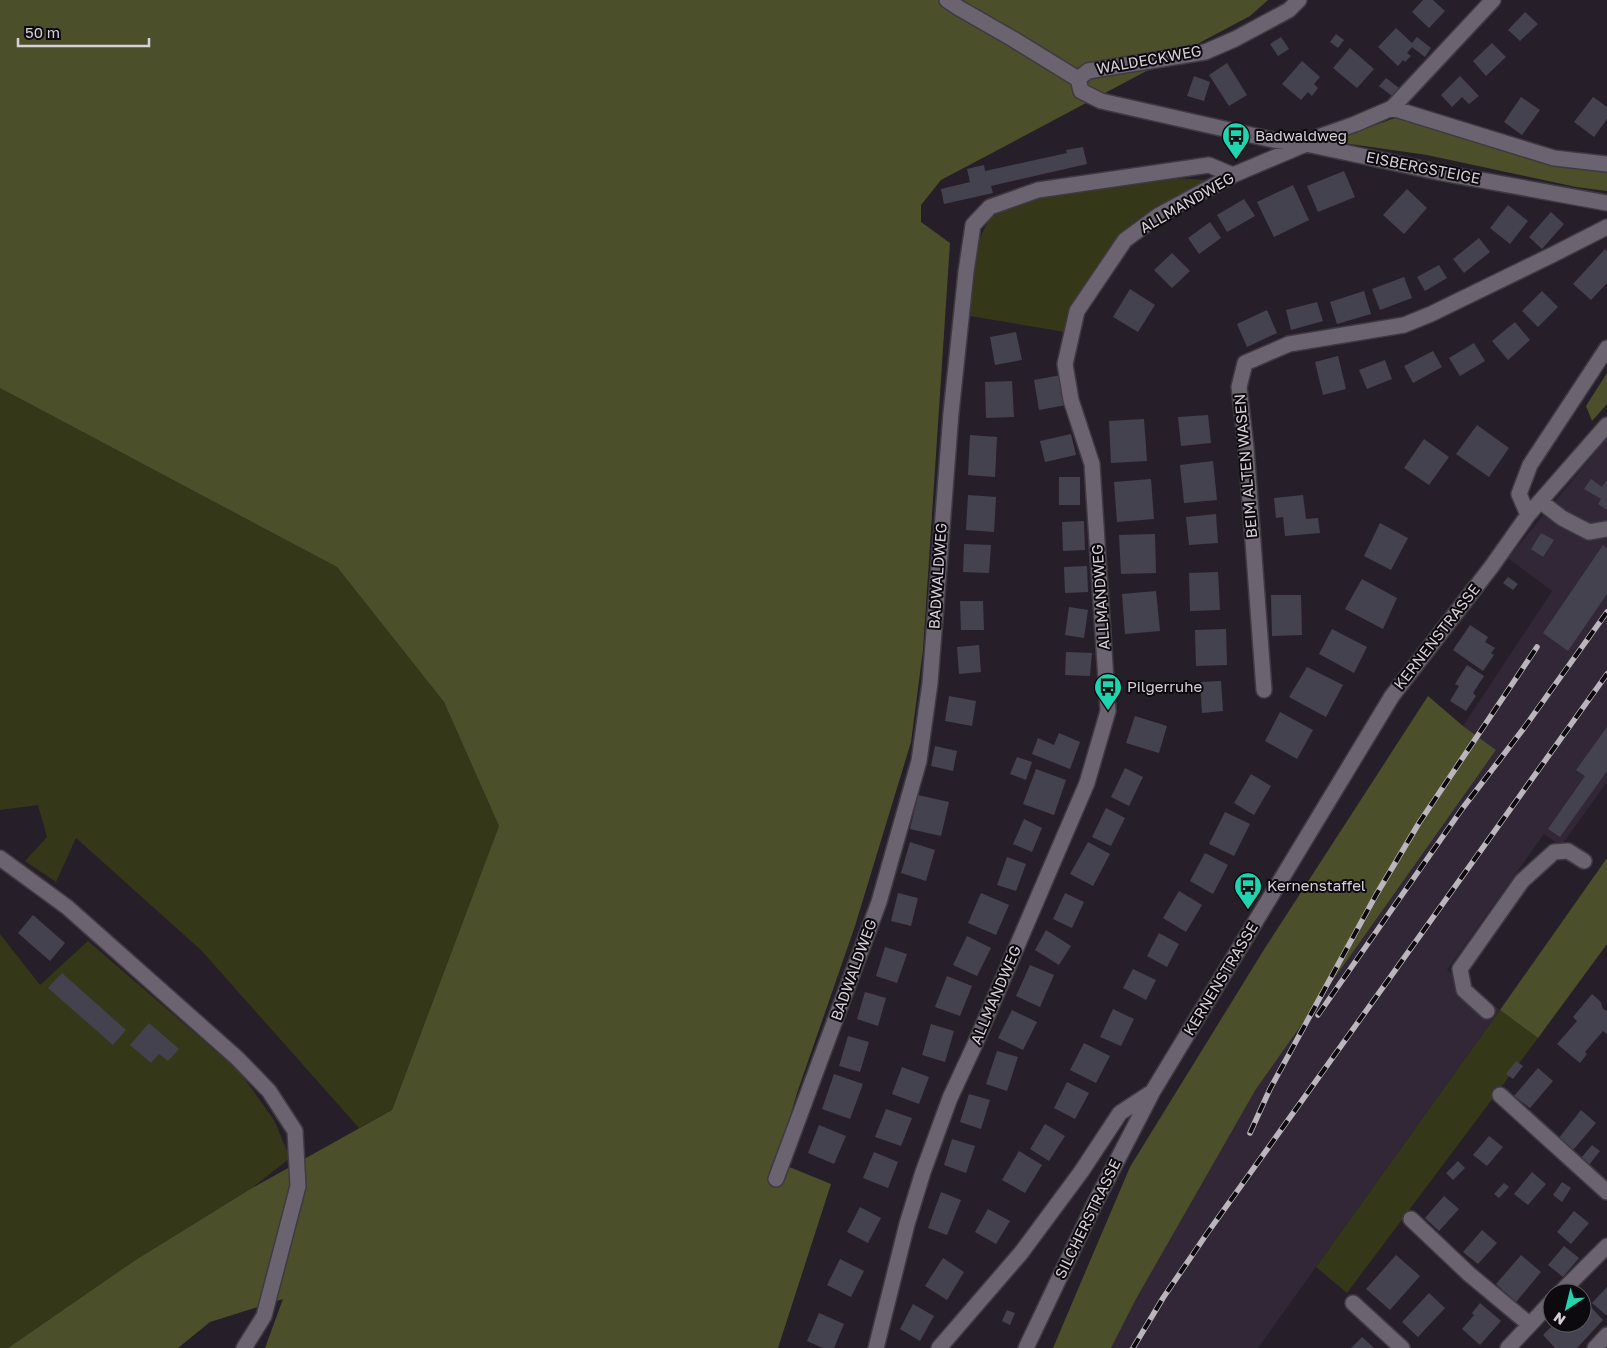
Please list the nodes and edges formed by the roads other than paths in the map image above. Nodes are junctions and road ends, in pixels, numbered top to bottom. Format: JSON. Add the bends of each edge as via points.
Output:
{"nodes":[{"id":1,"x":1299,"y":0,"type":"edge"},
{"id":2,"x":1493,"y":0,"type":"edge"},
{"id":3,"x":953,"y":4,"type":"edge"},
{"id":4,"x":1078,"y":79,"type":"junction"},
{"id":5,"x":1392,"y":108,"type":"junction"},
{"id":6,"x":1306,"y":144,"type":"junction"},
{"id":7,"x":1607,"y":164,"type":"edge"},
{"id":8,"x":1233,"y":176,"type":"junction"},
{"id":9,"x":1607,"y":203,"type":"edge"},
{"id":10,"x":1607,"y":226,"type":"edge"},
{"id":11,"x":1607,"y":348,"type":"edge"},
{"id":12,"x":1607,"y":425,"type":"edge"},
{"id":13,"x":1540,"y":501,"type":"junction"},
{"id":14,"x":1528,"y":515,"type":"junction"},
{"id":15,"x":1607,"y":529,"type":"edge"},
{"id":16,"x":1264,"y":690,"type":"dead end"},
{"id":17,"x":0,"y":858,"type":"edge"},
{"id":18,"x":1584,"y":861,"type":"dead end"},
{"id":19,"x":1487,"y":1011,"type":"dead end"},
{"id":20,"x":1153,"y":1091,"type":"junction"},
{"id":21,"x":1500,"y":1095,"type":"dead end"},
{"id":22,"x":776,"y":1179,"type":"dead end"},
{"id":23,"x":1607,"y":1192,"type":"edge"},
{"id":24,"x":1411,"y":1219,"type":"dead end"},
{"id":25,"x":1607,"y":1246,"type":"edge"},
{"id":26,"x":1570,"y":1283,"type":"edge"},
{"id":27,"x":1353,"y":1303,"type":"dead end"},
{"id":28,"x":1542,"y":1312,"type":"edge"},
{"id":29,"x":1529,"y":1324,"type":"junction"},
{"id":30,"x":1607,"y":1335,"type":"edge"},
{"id":31,"x":244,"y":1348,"type":"edge"},
{"id":32,"x":876,"y":1348,"type":"edge"},
{"id":33,"x":938,"y":1348,"type":"edge"},
{"id":34,"x":1026,"y":1348,"type":"edge"},
{"id":35,"x":1402,"y":1348,"type":"edge"},
{"id":36,"x":1508,"y":1348,"type":"edge"},
{"id":37,"x":1595,"y":1348,"type":"edge"}],
"edges":[{"from":1,"to":4,"type":"street","name":"WALDECKWEG","via":[[1289,10],[1205,52],[1088,71]]},
{"from":2,"to":5,"type":"street"},
{"from":3,"to":4,"type":"street","name":"EISBERGSTEIGE"},
{"from":4,"to":6,"type":"street","name":"EISBERGSTEIGE","via":[[1081,91],[1101,101],[1273,140]]},
{"from":5,"to":6,"type":"street","name":"ALLMANDWEG"},
{"from":5,"to":7,"type":"street","via":[[1554,158]]},
{"from":6,"to":8,"type":"street","name":"ALLMANDWEG"},
{"from":6,"to":9,"type":"street","name":"EISBERGSTEIGE"},
{"from":8,"to":22,"type":"street","name":"BADWALDWEG","via":[[1209,165],[1038,190],[990,207],[973,225],[951,413],[930,683],[919,761],[879,902]]},
{"from":8,"to":32,"type":"street","name":"ALLMANDWEG","via":[[1159,215],[1125,240],[1077,311],[1065,364],[1071,400],[1092,464],[1108,711],[1088,783],[950,1098],[926,1162]]},
{"from":10,"to":16,"type":"street","name":"BEIM ALTEN WASEN","via":[[1431,314],[1404,324],[1289,344],[1245,363],[1239,396],[1246,447]]},
{"from":11,"to":14,"type":"street","via":[[1530,465],[1519,494]]},
{"from":12,"to":13,"type":"street","name":"KERNENSTRASSE"},
{"from":13,"to":14,"type":"street","name":"KERNENSTRASSE"},
{"from":13,"to":15,"type":"street","via":[[1562,518],[1589,532]]},
{"from":14,"to":20,"type":"street","name":"KERNENSTRASSE","via":[[1392,696]]},
{"from":17,"to":31,"type":"street","via":[[67,907],[237,1058],[269,1091],[295,1131],[298,1186],[264,1316]]},
{"from":18,"to":19,"type":"street","via":[[1568,851],[1554,852],[1522,881],[1460,969],[1464,990]]},
{"from":20,"to":33,"type":"street","name":"KERNENSTRASSE","via":[[1120,1113],[1021,1253]]},
{"from":20,"to":34,"type":"street","name":"SILCHERSTRASSE"},
{"from":21,"to":23,"type":"street"},
{"from":24,"to":29,"type":"street","via":[[1469,1274]]},
{"from":25,"to":26,"type":"street"},
{"from":27,"to":35,"type":"street"},
{"from":28,"to":29,"type":"street"},
{"from":29,"to":36,"type":"street"},
{"from":30,"to":37,"type":"street"}]}
